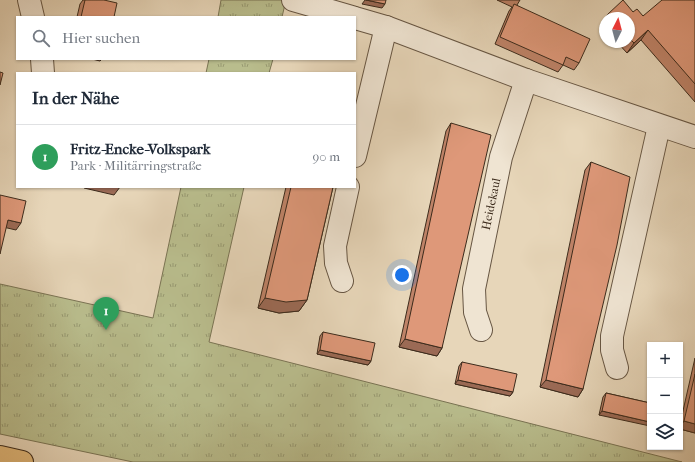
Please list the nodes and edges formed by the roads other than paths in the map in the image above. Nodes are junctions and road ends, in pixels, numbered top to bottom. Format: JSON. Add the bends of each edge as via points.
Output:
{"nodes":[{"id":1,"x":29,"y":0,"type":"edge"},
{"id":2,"x":294,"y":0,"type":"edge"},
{"id":3,"x":33,"y":16,"type":"edge"},
{"id":4,"x":349,"y":16,"type":"edge"},
{"id":5,"x":356,"y":18,"type":"edge"},
{"id":6,"x":386,"y":27,"type":"junction"},
{"id":7,"x":42,"y":60,"type":"edge"},
{"id":8,"x":43,"y":72,"type":"edge"},
{"id":9,"x":526,"y":80,"type":"junction"},
{"id":10,"x":659,"y":126,"type":"junction"},
{"id":11,"x":695,"y":137,"type":"edge"},
{"id":12,"x":356,"y":152,"type":"edge"},
{"id":13,"x":348,"y":188,"type":"edge"},
{"id":14,"x":342,"y":281,"type":"dead end"},
{"id":15,"x":481,"y":330,"type":"dead end"},
{"id":16,"x":617,"y":368,"type":"dead end"},
{"id":17,"x":0,"y":457,"type":"edge"},
{"id":18,"x":22,"y":462,"type":"edge"}],
"edges":[{"from":1,"to":3,"type":"street"},
{"from":2,"to":4,"type":"street"},
{"from":5,"to":6,"type":"street"},
{"from":6,"to":9,"type":"street"},
{"from":6,"to":12,"type":"street"},
{"from":7,"to":8,"type":"street"},
{"from":9,"to":10,"type":"street"},
{"from":9,"to":15,"type":"street","name":"Heidekaul","via":[[501,157],[474,289],[475,312]]},
{"from":10,"to":11,"type":"street"},
{"from":10,"to":16,"type":"street","via":[[612,336],[612,350]]},
{"from":13,"to":14,"type":"street","via":[[335,246],[336,263]]},
{"from":17,"to":18,"type":"main road"}]}
